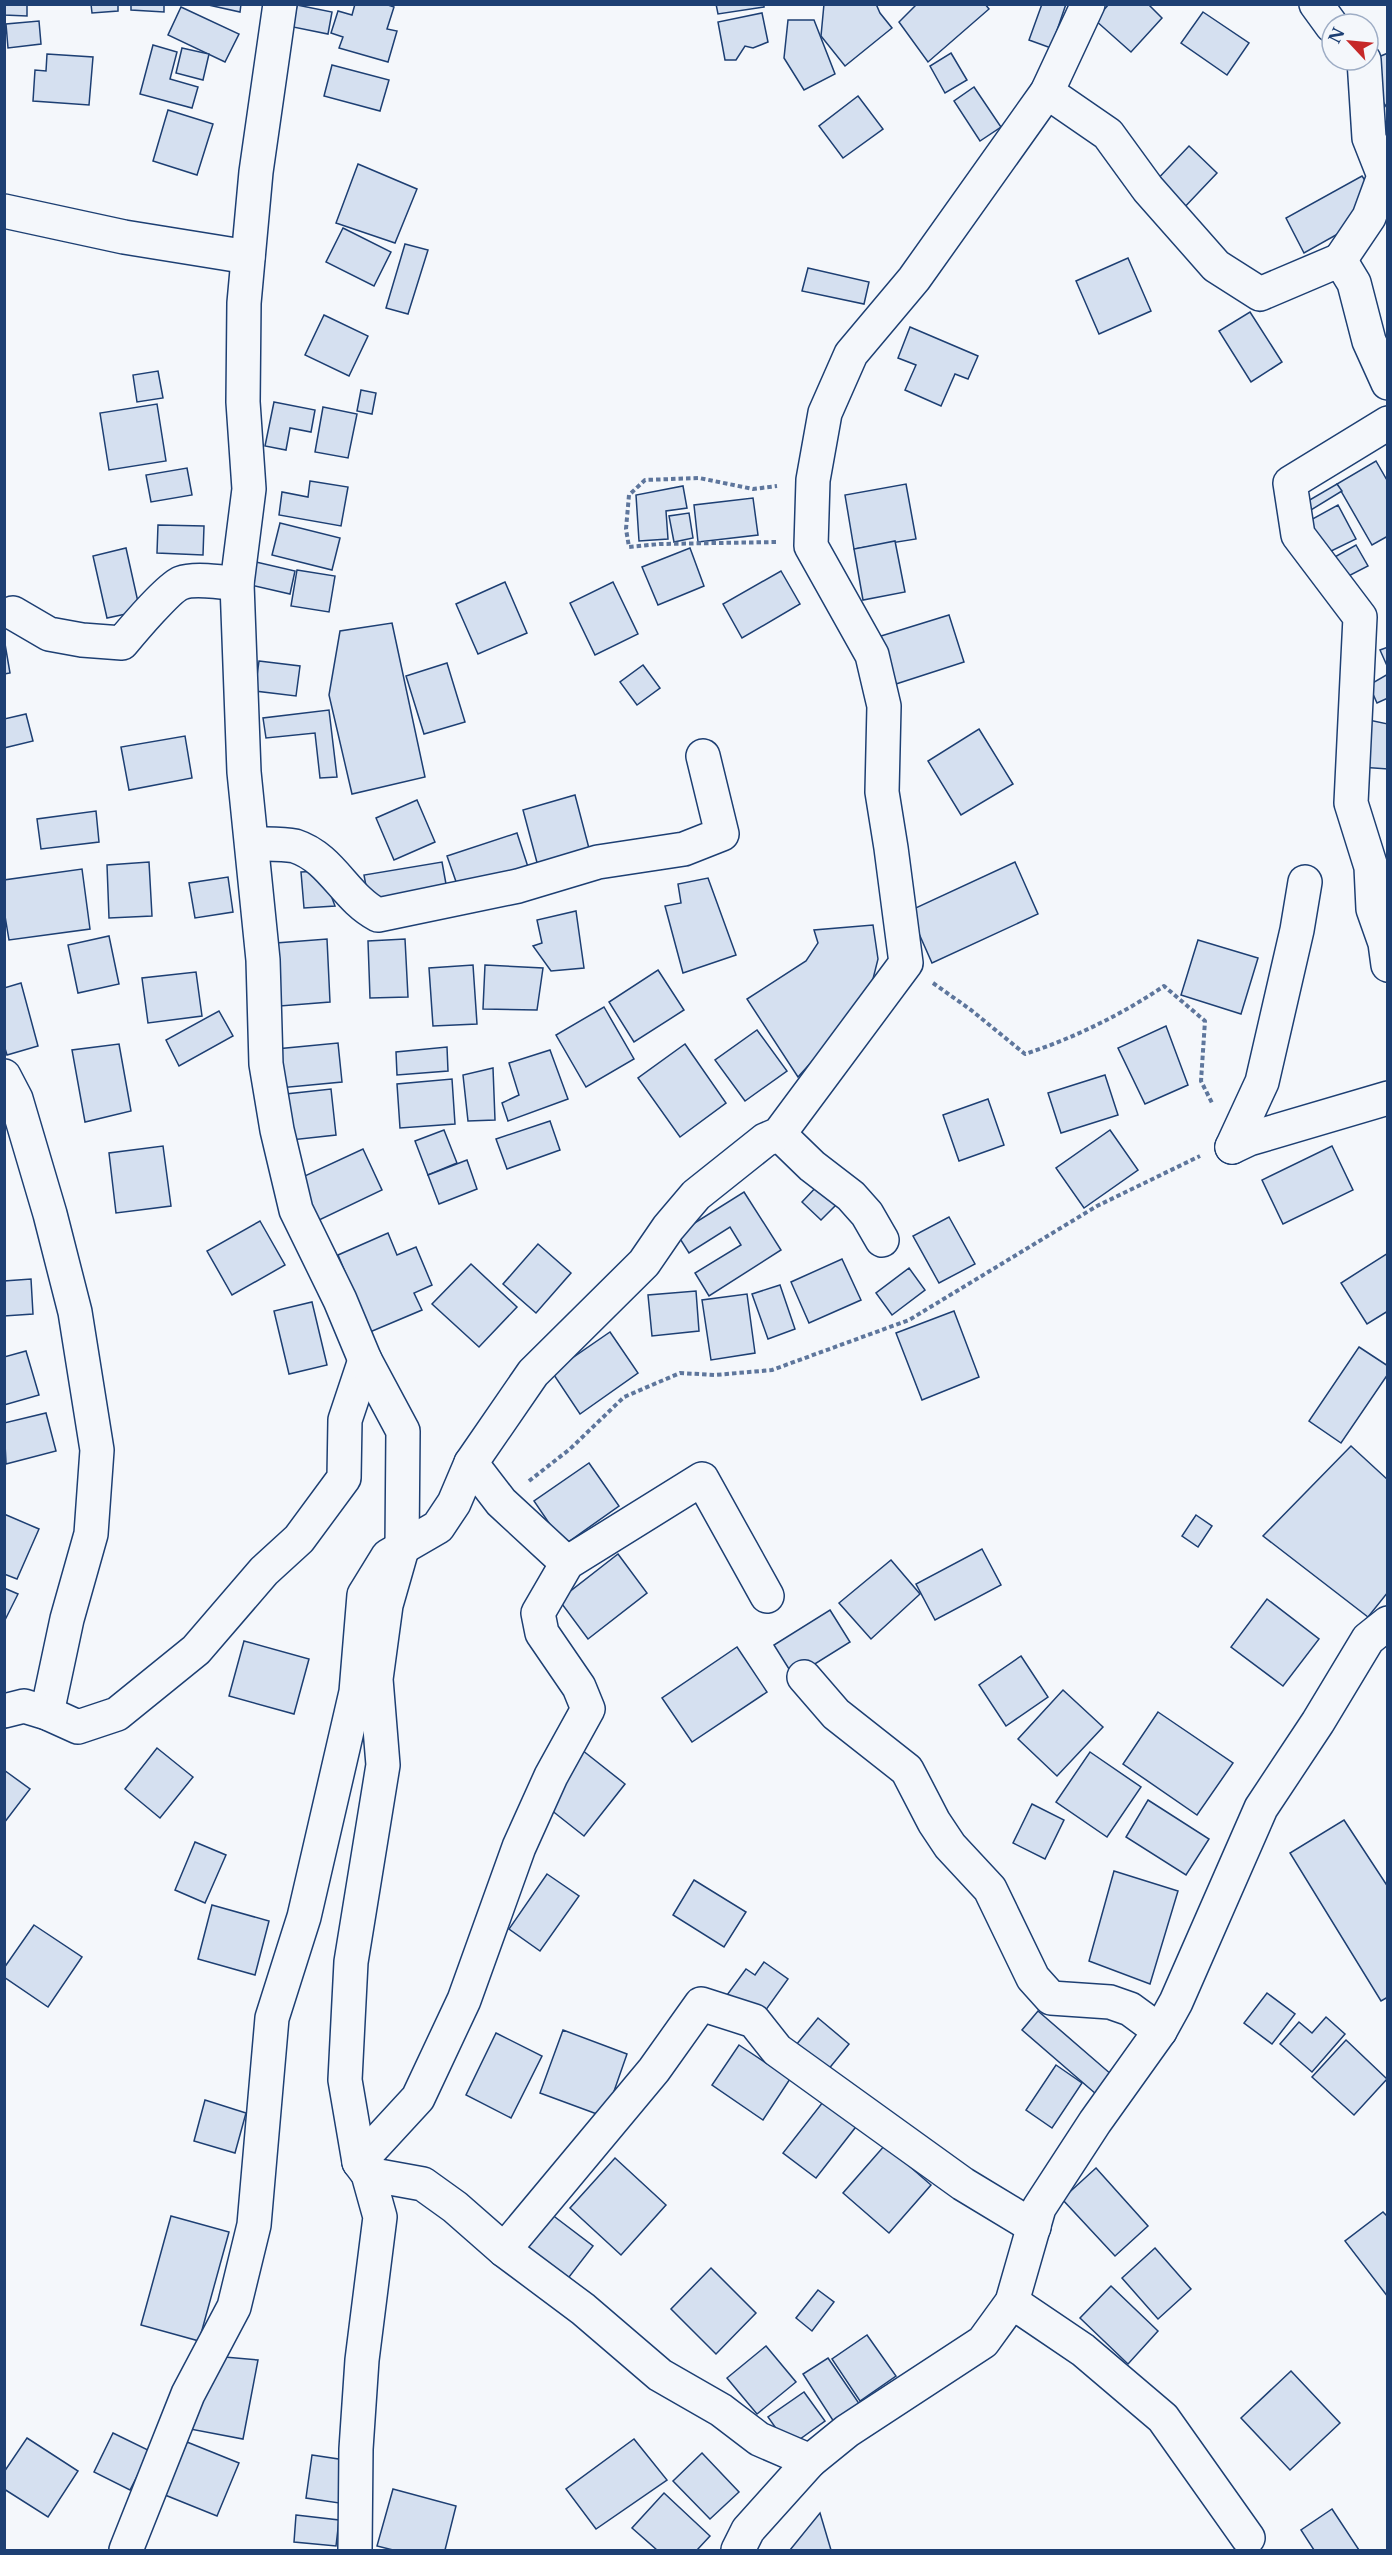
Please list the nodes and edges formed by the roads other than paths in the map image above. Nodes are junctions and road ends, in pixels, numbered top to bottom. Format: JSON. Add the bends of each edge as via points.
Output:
{"nodes":[{"id":1,"x":280,"y":4,"type":"edge"},
{"id":2,"x":1088,"y":4,"type":"edge"},
{"id":3,"x":1365,"y":72,"type":"edge"},
{"id":4,"x":1047,"y":92,"type":"junction"},
{"id":5,"x":4,"y":211,"type":"edge"},
{"id":6,"x":248,"y":257,"type":"junction"},
{"id":7,"x":1340,"y":260,"type":"junction"},
{"id":8,"x":1388,"y":383,"type":"edge"},
{"id":9,"x":1388,"y":423,"type":"edge"},
{"id":10,"x":237,"y":584,"type":"junction"},
{"id":11,"x":13,"y":613,"type":"dead end"},
{"id":12,"x":703,"y":756,"type":"dead end"},
{"id":13,"x":252,"y":844,"type":"junction"},
{"id":14,"x":1305,"y":882,"type":"dead end"},
{"id":15,"x":1388,"y":965,"type":"edge"},
{"id":16,"x":4,"y":1076,"type":"edge"},
{"id":17,"x":1388,"y":1098,"type":"edge"},
{"id":18,"x":778,"y":1134,"type":"junction"},
{"id":19,"x":882,"y":1240,"type":"dead end"},
{"id":20,"x":365,"y":1360,"type":"junction"},
{"id":21,"x":471,"y":1463,"type":"junction"},
{"id":22,"x":402,"y":1549,"type":"junction"},
{"id":23,"x":567,"y":1563,"type":"junction"},
{"id":24,"x":767,"y":1596,"type":"dead end"},
{"id":25,"x":1388,"y":1623,"type":"edge"},
{"id":26,"x":804,"y":1677,"type":"dead end"},
{"id":27,"x":4,"y":1711,"type":"edge"},
{"id":28,"x":47,"y":1713,"type":"junction"},
{"id":29,"x":1160,"y":2031,"type":"junction"},
{"id":30,"x":363,"y":2168,"type":"junction"},
{"id":31,"x":1034,"y":2227,"type":"junction"},
{"id":32,"x":504,"y":2250,"type":"junction"},
{"id":33,"x":1012,"y":2302,"type":"junction"},
{"id":34,"x":810,"y":2461,"type":"junction"},
{"id":35,"x":1248,"y":2538,"type":"dead end"},
{"id":36,"x":126,"y":2550,"type":"edge"},
{"id":37,"x":355,"y":2550,"type":"edge"},
{"id":38,"x":738,"y":2550,"type":"edge"}],
"edges":[{"from":1,"to":6,"type":"street"},
{"from":2,"to":4,"type":"street"},
{"from":3,"to":7,"type":"street","via":[[1369,138],[1384,176],[1369,217]]},
{"from":4,"to":7,"type":"street","via":[[1108,134],[1148,189],[1216,266],[1260,294]]},
{"from":4,"to":18,"type":"street","via":[[915,279],[851,354],[825,413],[813,480],[811,546],[872,655],[884,706],[882,792],[906,963]]},
{"from":5,"to":6,"type":"street","via":[[124,237]]},
{"from":6,"to":10,"type":"street","via":[[243,402],[249,489]]},
{"from":7,"to":8,"type":"street","via":[[1354,283],[1369,340]]},
{"from":9,"to":15,"type":"street","via":[[1290,483],[1298,535],[1360,617],[1351,803],[1371,867],[1373,909]]},
{"from":10,"to":11,"type":"street","via":[[180,583],[122,643],[49,634]]},
{"from":10,"to":13,"type":"street","via":[[244,772]]},
{"from":12,"to":13,"type":"street","via":[[722,834],[684,849],[598,862],[518,886],[378,915],[362,907],[318,857],[294,846]]},
{"from":13,"to":20,"type":"street","via":[[263,960],[266,1064],[277,1130],[296,1210]]},
{"from":14,"to":17,"type":"street","via":[[1262,1082],[1232,1147]]},
{"from":16,"to":28,"type":"street","via":[[16,1099],[75,1312],[97,1450],[91,1534],[67,1619]]},
{"from":18,"to":19,"type":"street","via":[[851,1196]]},
{"from":18,"to":21,"type":"street","via":[[696,1195],[644,1263],[533,1373]]},
{"from":20,"to":22,"type":"street","via":[[403,1431]]},
{"from":20,"to":28,"type":"street","via":[[345,1420],[344,1478],[299,1539],[264,1571],[196,1650],[117,1714],[78,1727]]},
{"from":21,"to":22,"type":"street","via":[[454,1503],[438,1527]]},
{"from":21,"to":23,"type":"street","via":[[501,1502]]},
{"from":22,"to":30,"type":"street","via":[[386,1605],[375,1679],[383,1765],[351,1962],[345,2080]]},
{"from":22,"to":36,"type":"street","via":[[388,1556],[364,1596],[356,1692],[304,1917],[272,2018],[254,2225],[234,2307],[188,2394]]},
{"from":23,"to":24,"type":"street","via":[[702,1479]]},
{"from":23,"to":30,"type":"street","via":[[538,1613],[542,1633],[579,1687],[588,1709],[551,1776],[519,1847],[464,2000],[418,2098]]},
{"from":25,"to":29,"type":"street","via":[[1368,1639],[1261,1808]]},
{"from":26,"to":29,"type":"street","via":[[836,1714],[907,1770],[950,1846],[990,1889],[1033,1978],[1051,1998],[1110,2002],[1130,2009]]},
{"from":27,"to":28,"type":"street","via":[[24,1706]]},
{"from":29,"to":31,"type":"street","via":[[1039,2208]]},
{"from":30,"to":32,"type":"street","via":[[423,2184]]},
{"from":30,"to":37,"type":"street","via":[[380,2217],[362,2360]]},
{"from":31,"to":32,"type":"street","via":[[963,2184],[777,2050],[754,2021],[701,2004],[654,2070]]},
{"from":31,"to":33,"type":"street"},
{"from":32,"to":34,"type":"street","via":[[660,2374],[721,2410],[759,2439]]},
{"from":33,"to":34,"type":"street","via":[[983,2342],[847,2431]]},
{"from":33,"to":35,"type":"street","via":[[1083,2350],[1162,2418]]},
{"from":34,"to":38,"type":"street","via":[[748,2530]]}]}
